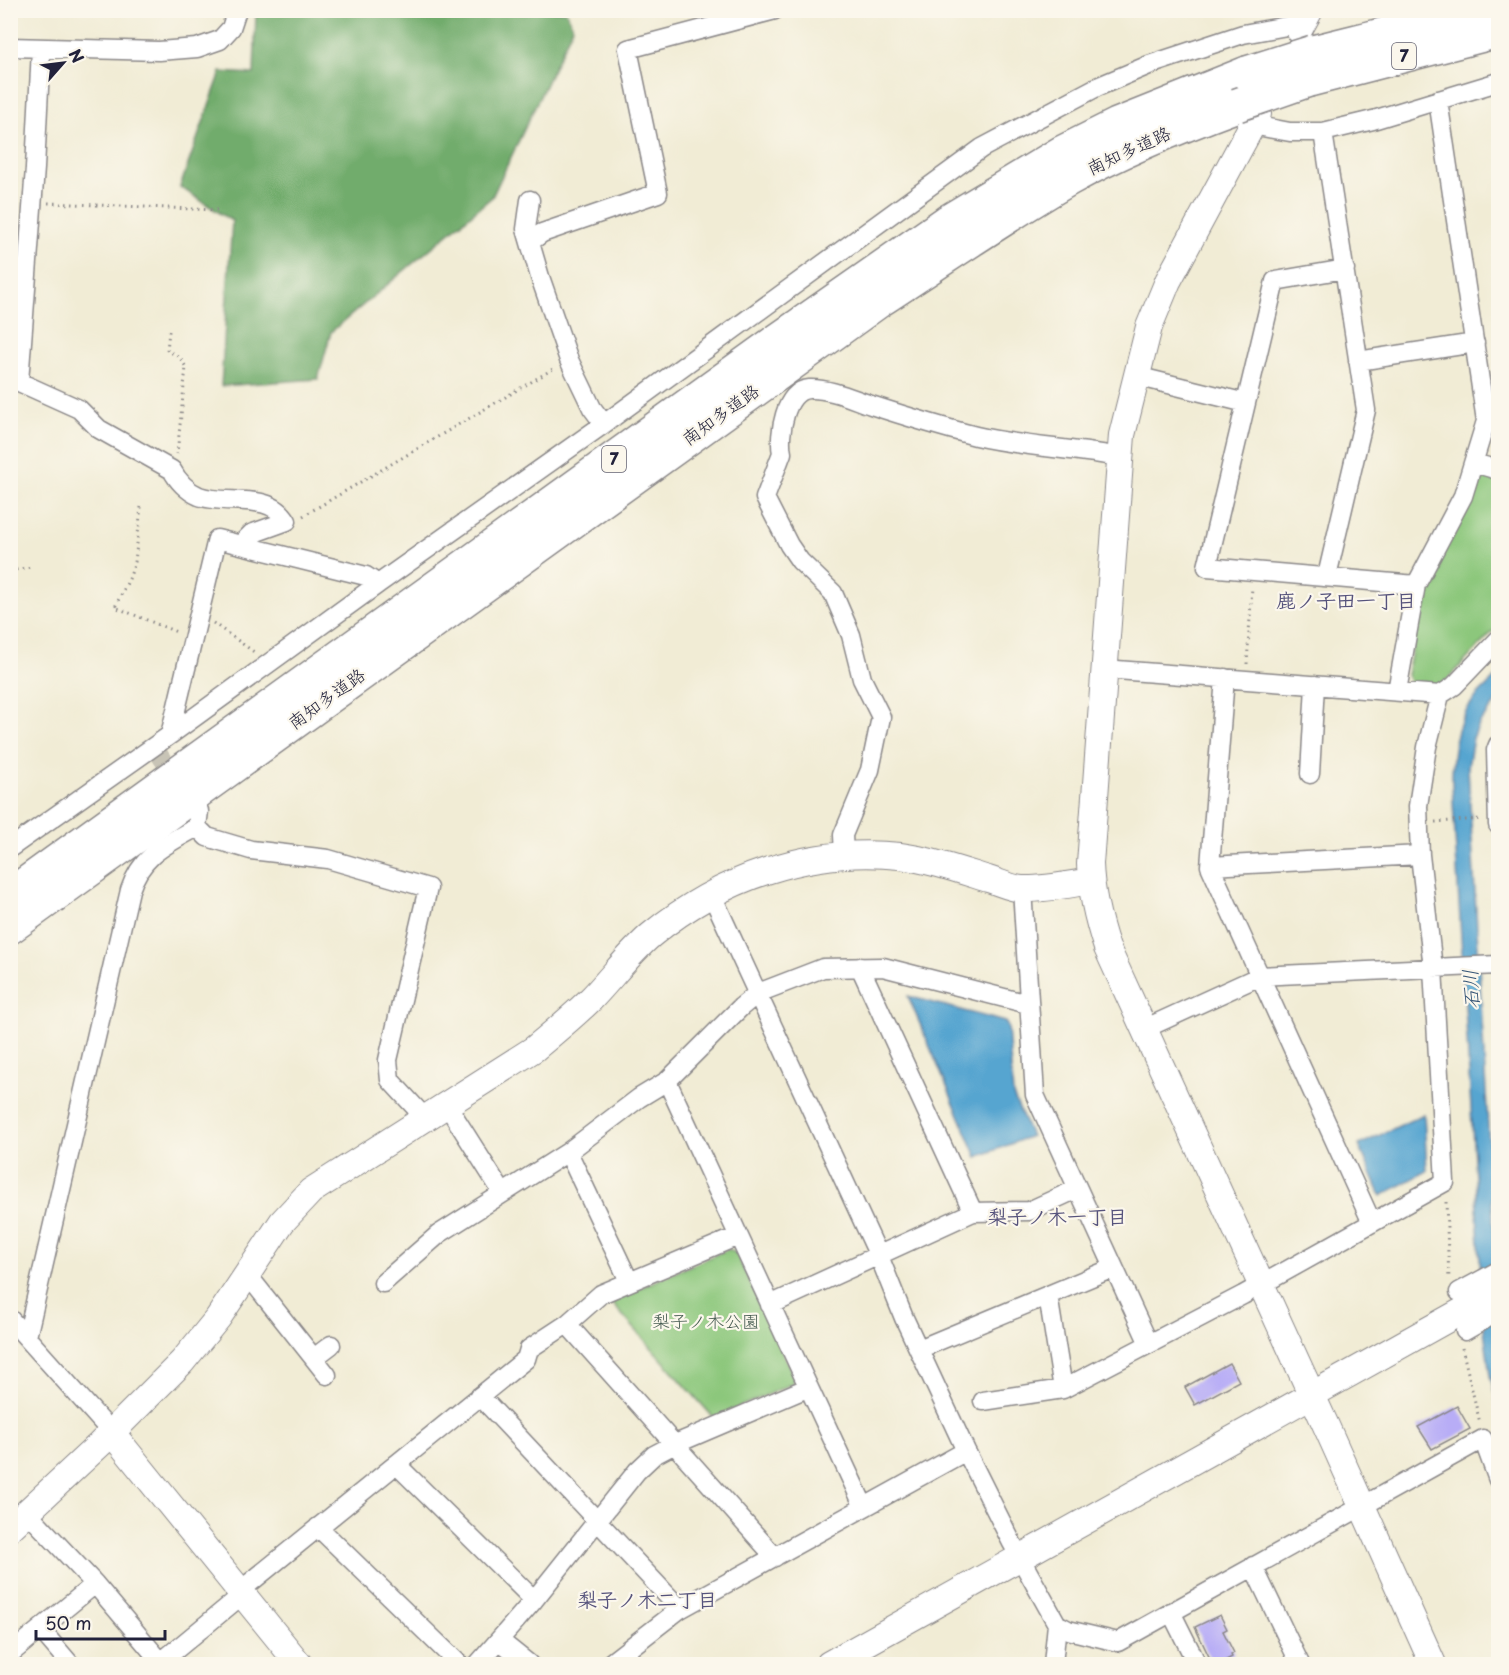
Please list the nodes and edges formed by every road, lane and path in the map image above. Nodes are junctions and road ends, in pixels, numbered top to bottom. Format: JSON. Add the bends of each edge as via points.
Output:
{"nodes":[{"id":1,"x":237,"y":10,"type":"edge"},
{"id":2,"x":775,"y":10,"type":"edge"},
{"id":3,"x":1482,"y":10,"type":"edge"},
{"id":4,"x":1498,"y":31,"type":"edge"},
{"id":5,"x":1307,"y":39,"type":"edge"},
{"id":6,"x":10,"y":47,"type":"edge"},
{"id":7,"x":41,"y":49,"type":"junction"},
{"id":8,"x":1498,"y":82,"type":"edge"},
{"id":9,"x":1438,"y":100,"type":"junction"},
{"id":10,"x":1249,"y":115,"type":"junction"},
{"id":11,"x":1323,"y":132,"type":"junction"},
{"id":12,"x":530,"y":200,"type":"dead end"},
{"id":13,"x":33,"y":202,"type":"junction"},
{"id":14,"x":217,"y":210,"type":"dead end"},
{"id":15,"x":530,"y":242,"type":"junction"},
{"id":16,"x":1345,"y":269,"type":"junction"},
{"id":17,"x":169,"y":331,"type":"dead end"},
{"id":18,"x":1475,"y":343,"type":"junction"},
{"id":19,"x":569,"y":360,"type":"junction"},
{"id":20,"x":1358,"y":361,"type":"junction"},
{"id":21,"x":1136,"y":376,"type":"junction"},
{"id":22,"x":1246,"y":403,"type":"junction"},
{"id":23,"x":604,"y":424,"type":"junction"},
{"id":24,"x":1120,"y":457,"type":"junction"},
{"id":25,"x":1474,"y":463,"type":"junction"},
{"id":26,"x":172,"y":470,"type":"junction"},
{"id":27,"x":1498,"y":470,"type":"edge"},
{"id":28,"x":141,"y":507,"type":"dead end"},
{"id":29,"x":287,"y":521,"type":"junction"},
{"id":30,"x":241,"y":544,"type":"junction"},
{"id":31,"x":31,"y":567,"type":"dead end"},
{"id":32,"x":1253,"y":570,"type":"junction"},
{"id":33,"x":10,"y":571,"type":"edge"},
{"id":34,"x":1327,"y":576,"type":"junction"},
{"id":35,"x":378,"y":584,"type":"junction"},
{"id":36,"x":1416,"y":585,"type":"junction"},
{"id":37,"x":197,"y":618,"type":"junction"},
{"id":38,"x":192,"y":639,"type":"junction"},
{"id":39,"x":1498,"y":640,"type":"edge"},
{"id":40,"x":266,"y":665,"type":"junction"},
{"id":41,"x":1104,"y":669,"type":"junction"},
{"id":42,"x":1225,"y":678,"type":"junction"},
{"id":43,"x":1246,"y":680,"type":"junction"},
{"id":44,"x":1315,"y":685,"type":"junction"},
{"id":45,"x":1397,"y":691,"type":"junction"},
{"id":46,"x":1440,"y":696,"type":"junction"},
{"id":47,"x":170,"y":735,"type":"junction"},
{"id":48,"x":1498,"y":745,"type":"edge"},
{"id":49,"x":1310,"y":774,"type":"dead end"},
{"id":50,"x":1498,"y":795,"type":"edge"},
{"id":51,"x":1492,"y":822,"type":"edge"},
{"id":52,"x":1426,"y":823,"type":"dead end"},
{"id":53,"x":10,"y":848,"type":"edge"},
{"id":54,"x":844,"y":855,"type":"junction"},
{"id":55,"x":1420,"y":855,"type":"junction"},
{"id":56,"x":1210,"y":866,"type":"junction"},
{"id":57,"x":1091,"y":881,"type":"junction"},
{"id":58,"x":1022,"y":889,"type":"junction"},
{"id":59,"x":711,"y":893,"type":"junction"},
{"id":60,"x":10,"y":895,"type":"edge"},
{"id":61,"x":10,"y":927,"type":"edge"},
{"id":62,"x":1498,"y":965,"type":"edge"},
{"id":63,"x":860,"y":967,"type":"junction"},
{"id":64,"x":1436,"y":968,"type":"junction"},
{"id":65,"x":1260,"y":976,"type":"junction"},
{"id":66,"x":758,"y":993,"type":"junction"},
{"id":67,"x":1028,"y":1004,"type":"junction"},
{"id":68,"x":1144,"y":1029,"type":"junction"},
{"id":69,"x":667,"y":1081,"type":"junction"},
{"id":70,"x":447,"y":1104,"type":"junction"},
{"id":71,"x":425,"y":1119,"type":"junction"},
{"id":72,"x":568,"y":1152,"type":"junction"},
{"id":73,"x":1445,"y":1182,"type":"junction"},
{"id":74,"x":1077,"y":1189,"type":"junction"},
{"id":75,"x":502,"y":1192,"type":"junction"},
{"id":76,"x":973,"y":1212,"type":"junction"},
{"id":77,"x":1372,"y":1223,"type":"junction"},
{"id":78,"x":738,"y":1236,"type":"junction"},
{"id":79,"x":879,"y":1256,"type":"junction"},
{"id":80,"x":1113,"y":1268,"type":"junction"},
{"id":81,"x":1498,"y":1271,"type":"edge"},
{"id":82,"x":248,"y":1274,"type":"junction"},
{"id":83,"x":629,"y":1281,"type":"junction"},
{"id":84,"x":383,"y":1283,"type":"dead end"},
{"id":85,"x":1261,"y":1285,"type":"junction"},
{"id":86,"x":1498,"y":1291,"type":"edge"},
{"id":87,"x":1048,"y":1295,"type":"junction"},
{"id":88,"x":770,"y":1305,"type":"junction"},
{"id":89,"x":1498,"y":1312,"type":"edge"},
{"id":90,"x":1460,"y":1313,"type":"junction"},
{"id":91,"x":10,"y":1318,"type":"edge"},
{"id":92,"x":567,"y":1324,"type":"junction"},
{"id":93,"x":27,"y":1337,"type":"junction"},
{"id":94,"x":1149,"y":1344,"type":"junction"},
{"id":95,"x":330,"y":1345,"type":"dead end"},
{"id":96,"x":919,"y":1349,"type":"junction"},
{"id":97,"x":314,"y":1358,"type":"junction"},
{"id":98,"x":327,"y":1375,"type":"dead end"},
{"id":99,"x":807,"y":1388,"type":"junction"},
{"id":100,"x":1063,"y":1389,"type":"junction"},
{"id":101,"x":1312,"y":1395,"type":"junction"},
{"id":102,"x":480,"y":1396,"type":"junction"},
{"id":103,"x":983,"y":1401,"type":"dead end"},
{"id":104,"x":112,"y":1433,"type":"junction"},
{"id":105,"x":1483,"y":1439,"type":"junction"},
{"id":106,"x":673,"y":1445,"type":"junction"},
{"id":107,"x":966,"y":1451,"type":"junction"},
{"id":108,"x":396,"y":1464,"type":"junction"},
{"id":109,"x":1498,"y":1480,"type":"edge"},
{"id":110,"x":864,"y":1507,"type":"junction"},
{"id":111,"x":1362,"y":1507,"type":"junction"},
{"id":112,"x":19,"y":1520,"type":"edge"},
{"id":113,"x":598,"y":1522,"type":"junction"},
{"id":114,"x":318,"y":1527,"type":"junction"},
{"id":115,"x":775,"y":1557,"type":"junction"},
{"id":116,"x":1021,"y":1558,"type":"junction"},
{"id":117,"x":1253,"y":1566,"type":"junction"},
{"id":118,"x":95,"y":1584,"type":"junction"},
{"id":119,"x":242,"y":1595,"type":"junction"},
{"id":120,"x":534,"y":1600,"type":"junction"},
{"id":121,"x":680,"y":1609,"type":"junction"},
{"id":122,"x":1172,"y":1612,"type":"junction"},
{"id":123,"x":1057,"y":1624,"type":"junction"},
{"id":124,"x":41,"y":1630,"type":"junction"},
{"id":125,"x":499,"y":1640,"type":"junction"},
{"id":126,"x":10,"y":1654,"type":"edge"},
{"id":127,"x":632,"y":1657,"type":"edge"},
{"id":128,"x":70,"y":1665,"type":"edge"},
{"id":129,"x":299,"y":1665,"type":"edge"},
{"id":130,"x":459,"y":1665,"type":"edge"},
{"id":131,"x":478,"y":1665,"type":"edge"},
{"id":132,"x":529,"y":1665,"type":"edge"},
{"id":133,"x":609,"y":1665,"type":"edge"},
{"id":134,"x":829,"y":1665,"type":"edge"},
{"id":135,"x":1053,"y":1665,"type":"edge"},
{"id":136,"x":1197,"y":1665,"type":"edge"},
{"id":137,"x":1300,"y":1665,"type":"edge"},
{"id":138,"x":1433,"y":1665,"type":"edge"}],
"edges":[{"from":1,"to":7,"type":"street","via":[[231,28],[220,40],[197,48]]},
{"from":2,"to":15,"type":"street","via":[[628,49],[658,193],[542,233]]},
{"from":3,"to":5,"type":"highway","name":"南知多道路","number":"7"},
{"from":4,"to":5,"type":"highway","name":"南知多道路","number":"7"},
{"from":5,"to":10,"type":"highway","name":"南知多道路","number":"7","bridge":true},
{"from":5,"to":23,"type":"street","via":[[1243,34],[1149,65],[1097,87],[982,148]]},
{"from":5,"to":60,"type":"highway","name":"南知多道路","number":"7","bridge":true,"via":[[1247,73],[1117,125],[1064,152],[948,222],[778,340]]},
{"from":6,"to":7,"type":"street"},
{"from":7,"to":13,"type":"street"},
{"from":8,"to":9,"type":"street"},
{"from":9,"to":11,"type":"street"},
{"from":9,"to":18,"type":"street"},
{"from":10,"to":11,"type":"street","via":[[1290,132]]},
{"from":10,"to":21,"type":"street","via":[[1168,281],[1149,327]]},
{"from":10,"to":61,"type":"highway","name":"南知多道路","number":"7","via":[[1199,119],[1071,178],[1005,218],[880,300]]},
{"from":11,"to":16,"type":"street"},
{"from":12,"to":15,"type":"street","via":[[526,229]]},
{"from":13,"to":14,"type":"path"},
{"from":13,"to":26,"type":"street","via":[[19,382],[79,410],[99,429]]},
{"from":15,"to":19,"type":"street"},
{"from":16,"to":20,"type":"street"},
{"from":16,"to":22,"type":"street","via":[[1275,281]]},
{"from":17,"to":26,"type":"path","via":[[167,350],[186,367]]},
{"from":18,"to":20,"type":"street"},
{"from":18,"to":25,"type":"street","via":[[1486,421]]},
{"from":19,"to":23,"type":"street"},
{"from":19,"to":29,"type":"path","via":[[321,508]]},
{"from":20,"to":34,"type":"street","via":[[1366,410]]},
{"from":21,"to":22,"type":"street"},
{"from":21,"to":24,"type":"street"},
{"from":22,"to":32,"type":"street","via":[[1207,567]]},
{"from":23,"to":35,"type":"street"},
{"from":24,"to":41,"type":"street"},
{"from":24,"to":54,"type":"street","via":[[976,436],[841,394],[808,388],[788,404],[782,453],[765,498],[800,561],[833,593],[851,635],[862,680],[881,717],[870,770],[843,835]]},
{"from":25,"to":27,"type":"street"},
{"from":25,"to":36,"type":"street","via":[[1463,496]]},
{"from":26,"to":29,"type":"street","via":[[178,481],[198,495],[265,503],[282,511]]},
{"from":28,"to":38,"type":"path","via":[[135,562],[115,607]]},
{"from":29,"to":30,"type":"street","via":[[251,534]]},
{"from":30,"to":35,"type":"street","via":[[366,576]]},
{"from":30,"to":37,"type":"street","via":[[217,539]]},
{"from":31,"to":33,"type":"path"},
{"from":32,"to":34,"type":"street"},
{"from":32,"to":43,"type":"path"},
{"from":34,"to":36,"type":"street"},
{"from":35,"to":40,"type":"street"},
{"from":36,"to":45,"type":"street"},
{"from":37,"to":38,"type":"street"},
{"from":37,"to":40,"type":"path","via":[[214,623]]},
{"from":38,"to":47,"type":"street"},
{"from":39,"to":46,"type":"street"},
{"from":40,"to":47,"type":"street"},
{"from":41,"to":42,"type":"street"},
{"from":41,"to":57,"type":"street"},
{"from":42,"to":43,"type":"street"},
{"from":42,"to":56,"type":"street"},
{"from":43,"to":44,"type":"street"},
{"from":44,"to":45,"type":"street"},
{"from":44,"to":49,"type":"street"},
{"from":45,"to":46,"type":"street"},
{"from":46,"to":55,"type":"street","via":[[1418,806]]},
{"from":47,"to":53,"type":"street"},
{"from":48,"to":50,"type":"street"},
{"from":50,"to":51,"type":"street"},
{"from":51,"to":52,"type":"path"},
{"from":54,"to":58,"type":"street","via":[[900,856],[927,861]]},
{"from":54,"to":59,"type":"street","via":[[782,866]]},
{"from":55,"to":56,"type":"street"},
{"from":55,"to":64,"type":"street"},
{"from":56,"to":65,"type":"street"},
{"from":57,"to":58,"type":"street"},
{"from":57,"to":68,"type":"street","via":[[1107,948]]},
{"from":58,"to":67,"type":"street"},
{"from":59,"to":66,"type":"street"},
{"from":59,"to":70,"type":"street","via":[[649,937],[541,1043]]},
{"from":62,"to":64,"type":"street"},
{"from":63,"to":66,"type":"street","via":[[823,968]]},
{"from":63,"to":67,"type":"street","via":[[884,967]]},
{"from":63,"to":76,"type":"street"},
{"from":64,"to":65,"type":"street"},
{"from":64,"to":73,"type":"street"},
{"from":65,"to":68,"type":"street"},
{"from":65,"to":77,"type":"street"},
{"from":66,"to":69,"type":"street"},
{"from":66,"to":79,"type":"street"},
{"from":67,"to":74,"type":"street","via":[[1035,1095]]},
{"from":68,"to":85,"type":"street"},
{"from":69,"to":72,"type":"street"},
{"from":69,"to":78,"type":"street"},
{"from":70,"to":71,"type":"street"},
{"from":70,"to":75,"type":"street"},
{"from":71,"to":82,"type":"street","via":[[311,1191],[282,1222]]},
{"from":71,"to":93,"type":"street","via":[[390,1080],[388,1060],[428,888],[328,859],[251,850],[207,837],[198,819],[142,864],[130,890]]},
{"from":72,"to":75,"type":"street"},
{"from":72,"to":83,"type":"street"},
{"from":73,"to":77,"type":"street"},
{"from":73,"to":90,"type":"path"},
{"from":74,"to":76,"type":"street","via":[[1029,1211]]},
{"from":74,"to":80,"type":"street"},
{"from":75,"to":84,"type":"street","via":[[439,1234]]},
{"from":76,"to":79,"type":"street"},
{"from":77,"to":85,"type":"street"},
{"from":78,"to":83,"type":"street"},
{"from":78,"to":88,"type":"street"},
{"from":79,"to":88,"type":"street"},
{"from":79,"to":96,"type":"street"},
{"from":80,"to":87,"type":"street"},
{"from":80,"to":94,"type":"street"},
{"from":81,"to":90,"type":"street"},
{"from":82,"to":97,"type":"street"},
{"from":82,"to":104,"type":"street","via":[[182,1362]]},
{"from":83,"to":92,"type":"street","via":[[601,1294]]},
{"from":85,"to":94,"type":"street"},
{"from":85,"to":101,"type":"street"},
{"from":86,"to":90,"type":"street"},
{"from":87,"to":96,"type":"street"},
{"from":87,"to":100,"type":"street"},
{"from":88,"to":99,"type":"street"},
{"from":89,"to":90,"type":"street"},
{"from":90,"to":101,"type":"street"},
{"from":90,"to":105,"type":"path"},
{"from":91,"to":93,"type":"street"},
{"from":92,"to":102,"type":"street","via":[[529,1349],[526,1359]]},
{"from":92,"to":106,"type":"street"},
{"from":93,"to":104,"type":"street"},
{"from":94,"to":100,"type":"street"},
{"from":95,"to":97,"type":"street"},
{"from":96,"to":107,"type":"street"},
{"from":97,"to":98,"type":"street"},
{"from":99,"to":106,"type":"street"},
{"from":99,"to":110,"type":"street"},
{"from":100,"to":103,"type":"street"},
{"from":101,"to":111,"type":"street"},
{"from":101,"to":116,"type":"street"},
{"from":102,"to":108,"type":"street"},
{"from":102,"to":113,"type":"street"},
{"from":104,"to":112,"type":"street"},
{"from":104,"to":119,"type":"street"},
{"from":105,"to":109,"type":"street"},
{"from":105,"to":111,"type":"street"},
{"from":106,"to":113,"type":"street","via":[[654,1455],[637,1471]]},
{"from":106,"to":115,"type":"street"},
{"from":107,"to":110,"type":"street"},
{"from":107,"to":116,"type":"street"},
{"from":108,"to":114,"type":"street"},
{"from":108,"to":120,"type":"street"},
{"from":110,"to":115,"type":"street"},
{"from":111,"to":117,"type":"street"},
{"from":111,"to":138,"type":"street"},
{"from":112,"to":118,"type":"street"},
{"from":113,"to":120,"type":"street"},
{"from":113,"to":121,"type":"street"},
{"from":114,"to":119,"type":"street","via":[[246,1586]]},
{"from":114,"to":130,"type":"street"},
{"from":115,"to":121,"type":"street"},
{"from":116,"to":123,"type":"street"},
{"from":116,"to":134,"type":"street"},
{"from":117,"to":122,"type":"street"},
{"from":117,"to":137,"type":"street"},
{"from":118,"to":119,"type":"street","via":[[160,1662]]},
{"from":118,"to":124,"type":"street"},
{"from":119,"to":129,"type":"street"},
{"from":120,"to":125,"type":"street"},
{"from":121,"to":127,"type":"street"},
{"from":122,"to":123,"type":"street","via":[[1118,1642]]},
{"from":122,"to":136,"type":"street"},
{"from":123,"to":135,"type":"street"},
{"from":124,"to":126,"type":"street"},
{"from":124,"to":128,"type":"street"},
{"from":125,"to":131,"type":"street"},
{"from":125,"to":132,"type":"street"},
{"from":127,"to":133,"type":"street"}]}
